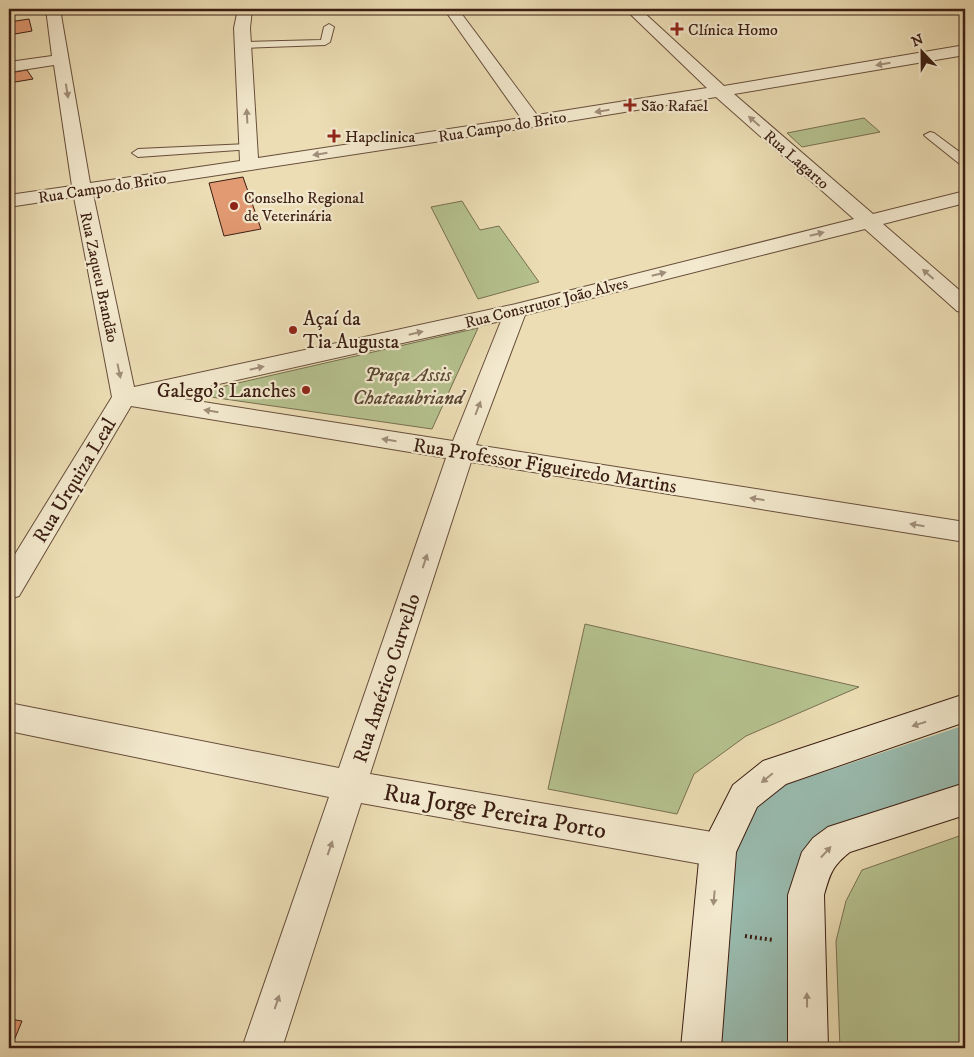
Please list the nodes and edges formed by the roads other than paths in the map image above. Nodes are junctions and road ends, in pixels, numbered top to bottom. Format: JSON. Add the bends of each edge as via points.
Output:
{"nodes":[{"id":1,"x":53,"y":9,"type":"edge"},
{"id":2,"x":244,"y":9,"type":"edge"},
{"id":3,"x":451,"y":9,"type":"edge"},
{"id":4,"x":632,"y":9,"type":"edge"},
{"id":5,"x":329,"y":27,"type":"dead end"},
{"id":6,"x":243,"y":45,"type":"junction"},
{"id":7,"x":965,"y":50,"type":"edge"},
{"id":8,"x":62,"y":59,"type":"junction"},
{"id":9,"x":9,"y":67,"type":"edge"},
{"id":10,"x":721,"y":92,"type":"junction"},
{"id":11,"x":533,"y":122,"type":"junction"},
{"id":12,"x":930,"y":135,"type":"dead end"},
{"id":13,"x":138,"y":153,"type":"dead end"},
{"id":14,"x":249,"y":156,"type":"junction"},
{"id":15,"x":965,"y":162,"type":"edge"},
{"id":16,"x":82,"y":190,"type":"junction"},
{"id":17,"x":965,"y":197,"type":"edge"},
{"id":18,"x":9,"y":201,"type":"edge"},
{"id":19,"x":867,"y":221,"type":"junction"},
{"id":20,"x":965,"y":306,"type":"edge"},
{"id":21,"x":516,"y":311,"type":"junction"},
{"id":22,"x":124,"y":398,"type":"junction"},
{"id":23,"x":461,"y":452,"type":"junction"},
{"id":24,"x":965,"y":532,"type":"edge"},
{"id":25,"x":9,"y":588,"type":"edge"},
{"id":26,"x":965,"y":708,"type":"edge"},
{"id":27,"x":9,"y":717,"type":"edge"},
{"id":28,"x":351,"y":786,"type":"junction"},
{"id":29,"x":965,"y":798,"type":"edge"},
{"id":30,"x":718,"y":850,"type":"junction"},
{"id":31,"x":262,"y":1048,"type":"edge"},
{"id":32,"x":701,"y":1048,"type":"edge"},
{"id":33,"x":808,"y":1048,"type":"edge"}],
"edges":[{"from":1,"to":8,"type":"street","name":"Rua Zaqueu Brandão"},
{"from":2,"to":6,"type":"street"},
{"from":3,"to":11,"type":"street"},
{"from":4,"to":10,"type":"street","name":"Rua Lagarto"},
{"from":5,"to":6,"type":"lane","via":[[325,42],[318,44]]},
{"from":14,"to":6,"type":"street","one_way":true},
{"from":7,"to":10,"type":"street","name":"Rua Campo do Brito","one_way":true},
{"from":8,"to":9,"type":"street"},
{"from":8,"to":16,"type":"street","name":"Rua Zaqueu Brandão","one_way":true},
{"from":10,"to":11,"type":"street","name":"Rua Campo do Brito","one_way":true},
{"from":19,"to":10,"type":"street","name":"Rua Lagarto","one_way":true},
{"from":11,"to":14,"type":"street","name":"Rua Campo do Brito","one_way":true},
{"from":12,"to":15,"type":"lane"},
{"from":13,"to":14,"type":"lane"},
{"from":14,"to":16,"type":"street","name":"Rua Campo do Brito"},
{"from":16,"to":18,"type":"street","name":"Rua Campo do Brito"},
{"from":16,"to":22,"type":"street","name":"Rua Zaqueu Brandão","one_way":true},
{"from":17,"to":19,"type":"street","name":"Rua Construtor João Alves"},
{"from":20,"to":19,"type":"street","name":"Rua Lagarto","one_way":true},
{"from":21,"to":19,"type":"street","name":"Rua Construtor João Alves","one_way":true},
{"from":22,"to":21,"type":"street","name":"Rua Construtor João Alves","one_way":true},
{"from":23,"to":21,"type":"street","name":"Rua Américo Curvello","one_way":true},
{"from":23,"to":22,"type":"street","name":"Rua Professor Figueiredo Martins","one_way":true},
{"from":22,"to":25,"type":"street","name":"Rua Urquiza Leal"},
{"from":24,"to":23,"type":"street","name":"Rua Professor Figueiredo Martins","one_way":true},
{"from":28,"to":23,"type":"street","name":"Rua Américo Curvello","one_way":true},
{"from":26,"to":30,"type":"street","one_way":true,"via":[[775,772],[745,796]]},
{"from":27,"to":28,"type":"street","name":"Rua Jorge Pereira Porto"},
{"from":28,"to":30,"type":"street","name":"Rua Jorge Pereira Porto"},
{"from":31,"to":28,"type":"street","name":"Rua Américo Curvello","one_way":true},
{"from":33,"to":29,"type":"street","one_way":true,"via":[[806,895],[816,864],[825,850],[840,839]]},
{"from":30,"to":32,"type":"street","one_way":true}]}
